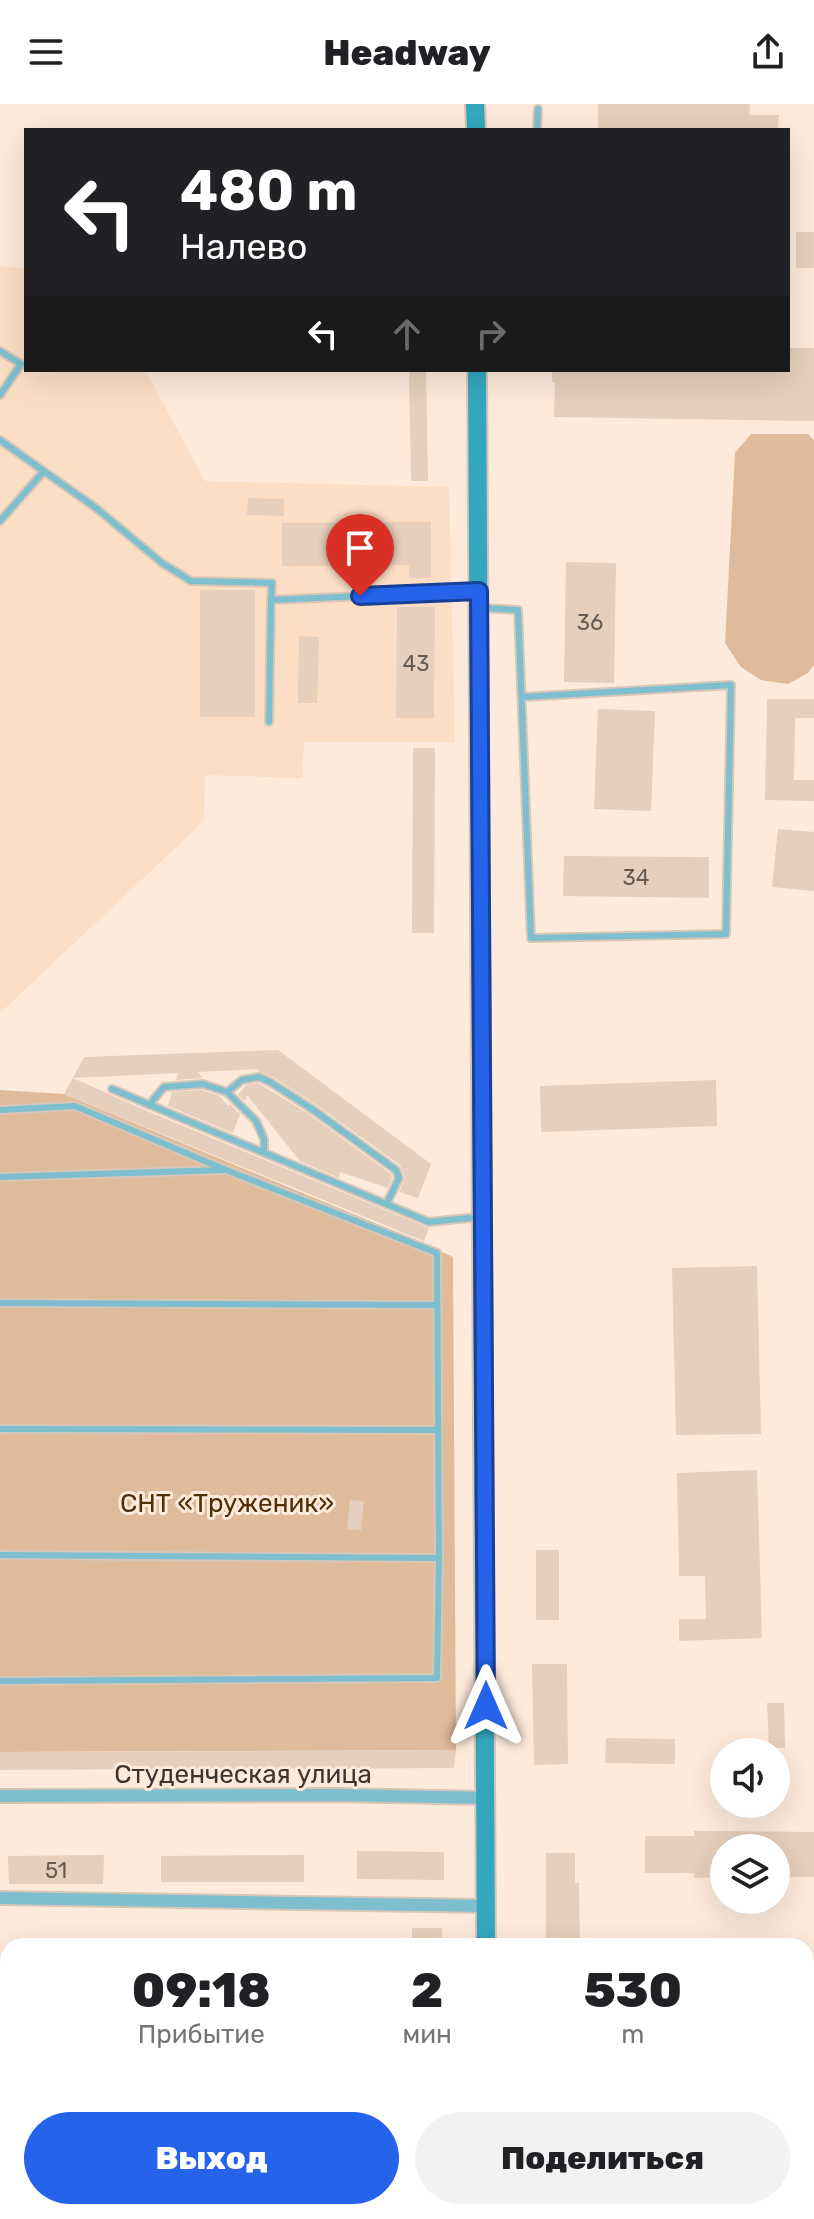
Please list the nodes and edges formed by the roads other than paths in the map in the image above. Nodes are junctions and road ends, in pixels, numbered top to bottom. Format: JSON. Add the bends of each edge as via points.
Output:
{"nodes":[{"id":1,"x":475,"y":104,"type":"edge"},
{"id":2,"x":538,"y":109,"type":"dead end"},
{"id":3,"x":476,"y":128,"type":"edge"},
{"id":4,"x":537,"y":128,"type":"edge"},
{"id":5,"x":0,"y":351,"type":"edge"},
{"id":6,"x":477,"y":372,"type":"edge"},
{"id":7,"x":0,"y":395,"type":"edge"},
{"id":8,"x":0,"y":440,"type":"edge"},
{"id":9,"x":44,"y":471,"type":"junction"},
{"id":10,"x":0,"y":521,"type":"edge"},
{"id":11,"x":271,"y":600,"type":"junction"},
{"id":12,"x":479,"y":600,"type":"junction"},
{"id":13,"x":522,"y":697,"type":"junction"},
{"id":14,"x":269,"y":722,"type":"dead end"},
{"id":15,"x":112,"y":1089,"type":"dead end"},
{"id":16,"x":227,"y":1092,"type":"junction"},
{"id":17,"x":149,"y":1105,"type":"junction"},
{"id":18,"x":0,"y":1110,"type":"edge"},
{"id":19,"x":264,"y":1152,"type":"junction"},
{"id":20,"x":226,"y":1170,"type":"junction"},
{"id":21,"x":0,"y":1177,"type":"edge"},
{"id":22,"x":387,"y":1203,"type":"junction"},
{"id":23,"x":483,"y":1217,"type":"junction"},
{"id":24,"x":0,"y":1303,"type":"edge"},
{"id":25,"x":436,"y":1305,"type":"junction"},
{"id":26,"x":0,"y":1429,"type":"edge"},
{"id":27,"x":438,"y":1430,"type":"junction"},
{"id":28,"x":0,"y":1555,"type":"edge"},
{"id":29,"x":439,"y":1558,"type":"junction"},
{"id":30,"x":0,"y":1681,"type":"edge"},
{"id":31,"x":0,"y":1796,"type":"edge"},
{"id":32,"x":486,"y":1798,"type":"junction"},
{"id":33,"x":0,"y":1898,"type":"edge"},
{"id":34,"x":486,"y":1906,"type":"junction"},
{"id":35,"x":486,"y":1938,"type":"edge"}],
"edges":[{"from":1,"to":3,"type":"main road"},
{"from":2,"to":4,"type":"lane"},
{"from":5,"to":7,"type":"lane","via":[[21,364]]},
{"from":6,"to":12,"type":"main road"},
{"from":8,"to":9,"type":"lane"},
{"from":9,"to":10,"type":"lane"},
{"from":9,"to":11,"type":"lane","via":[[191,581],[272,583]]},
{"from":11,"to":12,"type":"lane"},
{"from":11,"to":14,"type":"lane"},
{"from":12,"to":13,"type":"lane","via":[[518,610]]},
{"from":12,"to":23,"type":"main road"},
{"from":13,"to":13,"type":"lane","via":[[531,938],[726,934],[731,685]]},
{"from":15,"to":17,"type":"lane"},
{"from":16,"to":17,"type":"lane","via":[[203,1084],[164,1087]]},
{"from":16,"to":19,"type":"lane","via":[[256,1121]]},
{"from":16,"to":22,"type":"lane","via":[[242,1080],[259,1077],[312,1109],[396,1170],[399,1178]]},
{"from":17,"to":19,"type":"lane"},
{"from":18,"to":20,"type":"lane","via":[[75,1106]]},
{"from":19,"to":22,"type":"lane"},
{"from":20,"to":21,"type":"lane"},
{"from":20,"to":25,"type":"lane","via":[[437,1253]]},
{"from":22,"to":23,"type":"lane","via":[[429,1222]]},
{"from":23,"to":32,"type":"main road"},
{"from":24,"to":25,"type":"lane"},
{"from":25,"to":27,"type":"lane"},
{"from":26,"to":27,"type":"lane"},
{"from":27,"to":29,"type":"lane"},
{"from":28,"to":29,"type":"lane"},
{"from":29,"to":30,"type":"lane","via":[[437,1678]]},
{"from":31,"to":32,"type":"street","name":"Студенческая улица"},
{"from":32,"to":34,"type":"main road"},
{"from":33,"to":34,"type":"street"},
{"from":34,"to":35,"type":"main road"}]}
